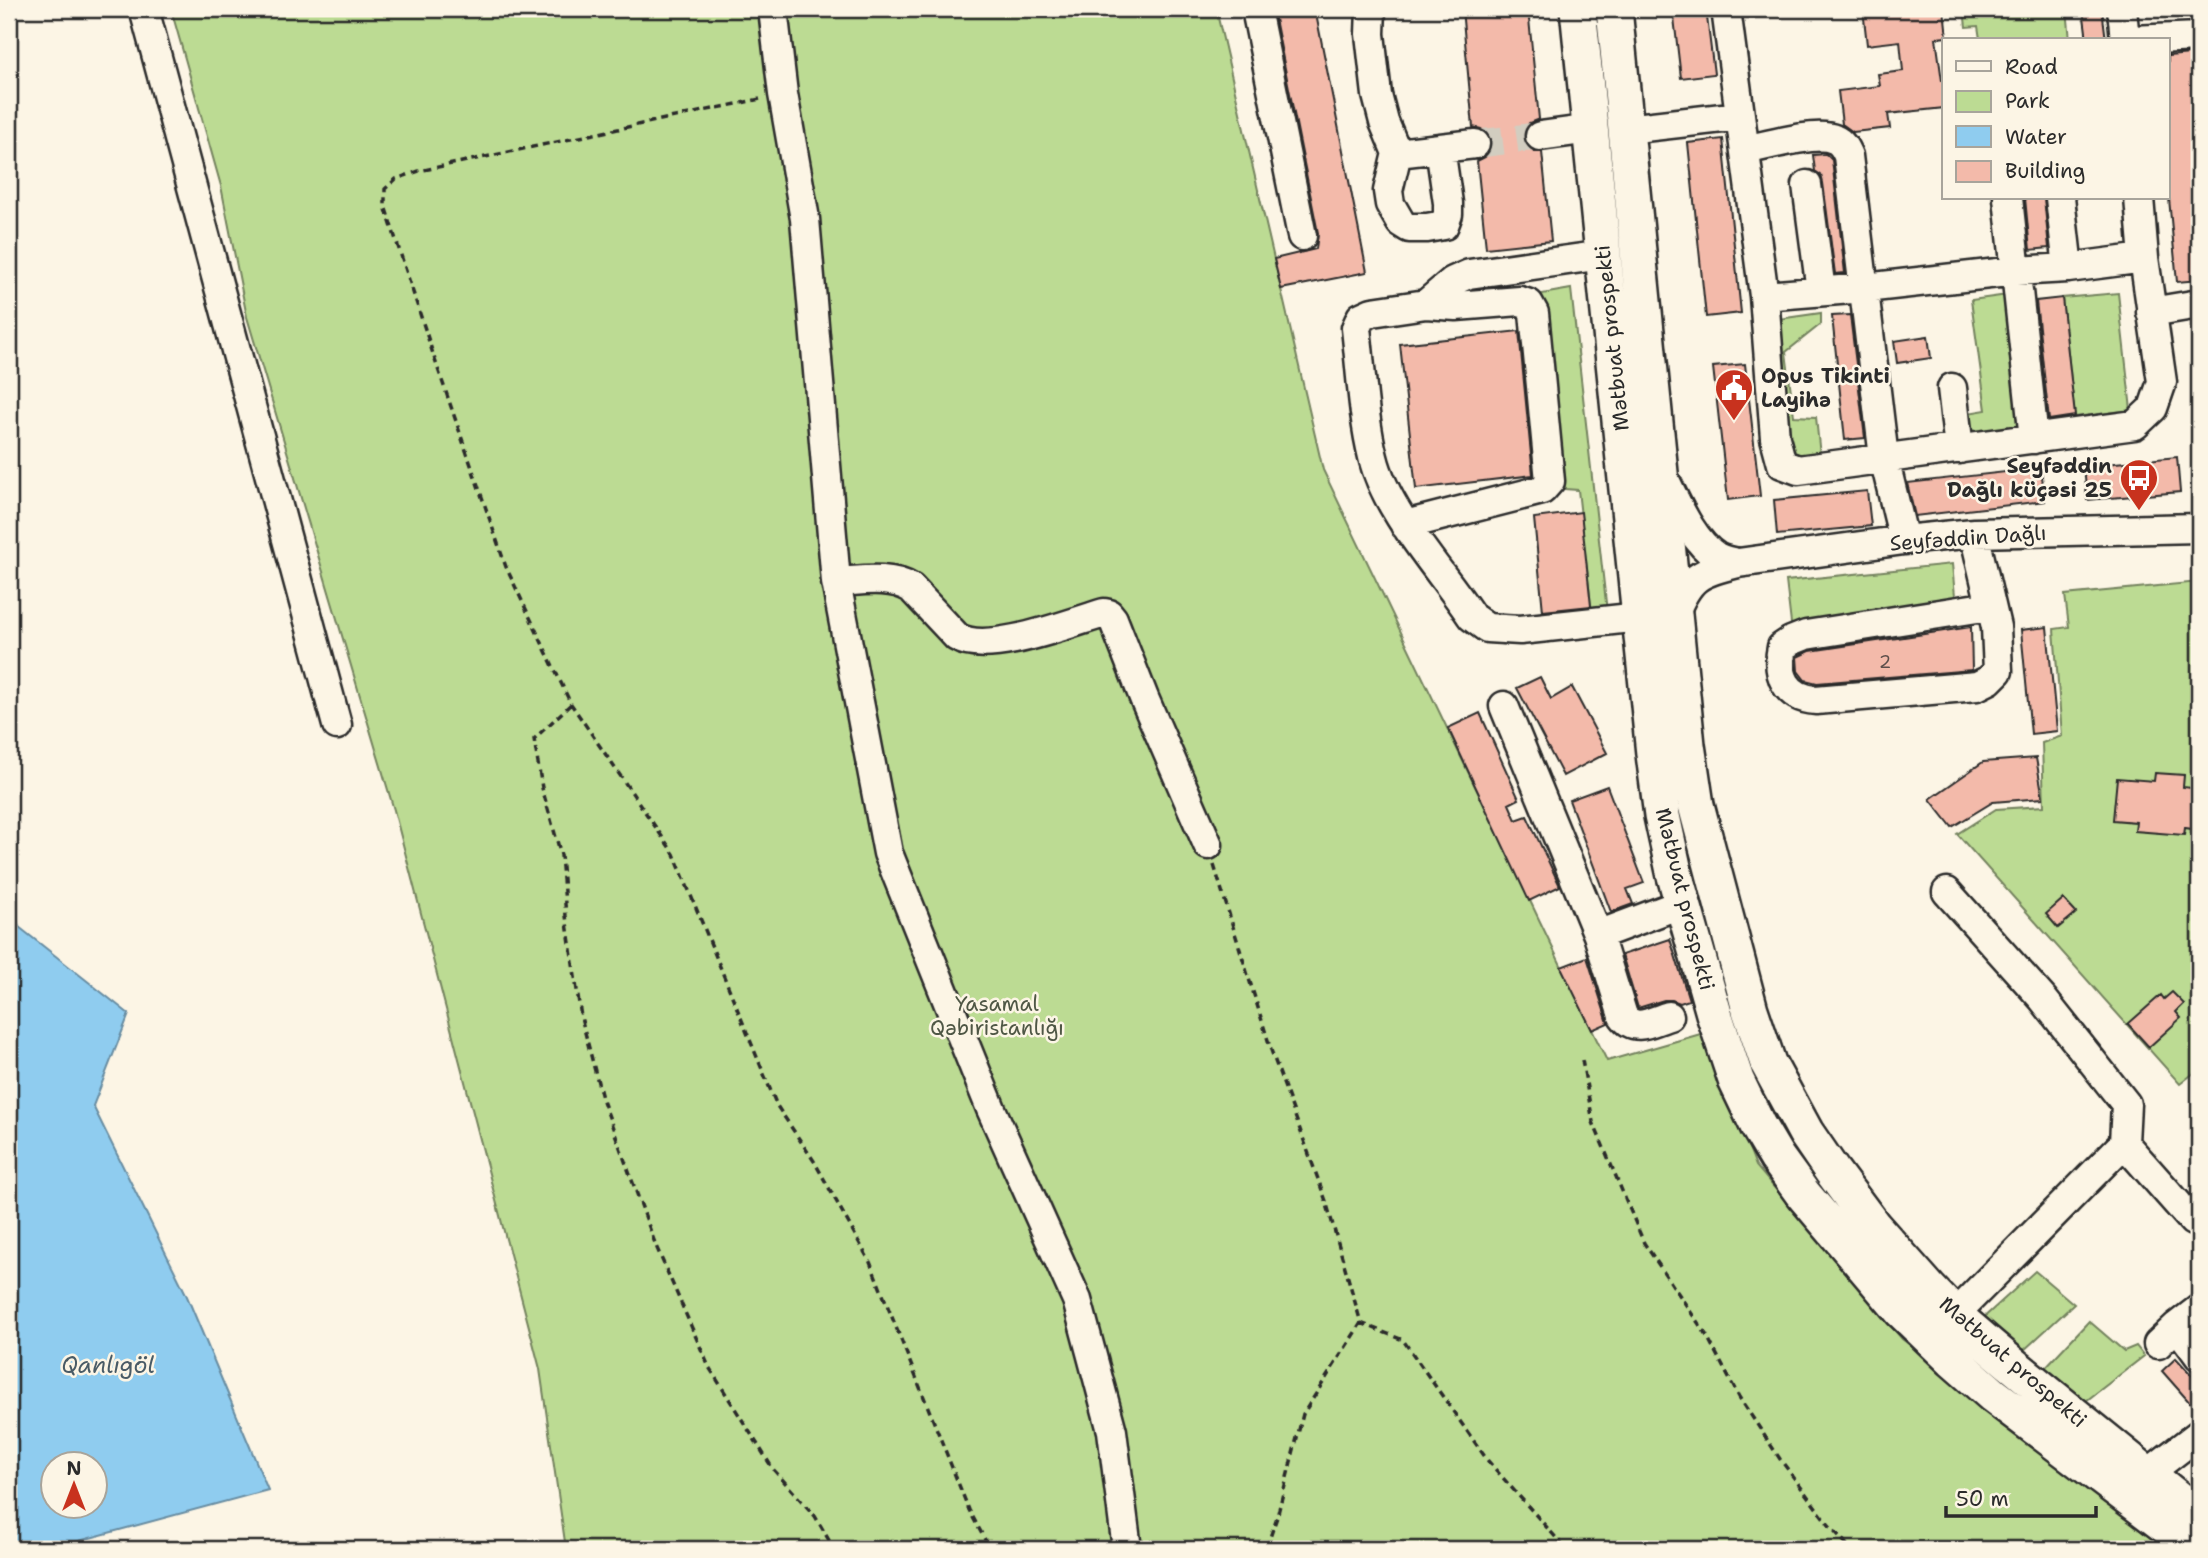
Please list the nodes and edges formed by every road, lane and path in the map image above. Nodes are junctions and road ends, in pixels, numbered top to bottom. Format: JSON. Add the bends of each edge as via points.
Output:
{"nodes":[{"id":1,"x":144,"y":9,"type":"edge"},
{"id":2,"x":774,"y":9,"type":"edge"},
{"id":3,"x":1256,"y":9,"type":"edge"},
{"id":4,"x":1371,"y":9,"type":"edge"},
{"id":5,"x":1578,"y":9,"type":"edge"},
{"id":6,"x":1614,"y":9,"type":"edge"},
{"id":7,"x":1726,"y":9,"type":"edge"},
{"id":8,"x":2122,"y":9,"type":"edge"},
{"id":9,"x":2199,"y":37,"type":"edge"},
{"id":10,"x":2125,"y":38,"type":"edge"},
{"id":11,"x":2170,"y":38,"type":"edge"},
{"id":12,"x":783,"y":94,"type":"junction"},
{"id":13,"x":1740,"y":116,"type":"junction"},
{"id":14,"x":1591,"y":129,"type":"junction"},
{"id":15,"x":1626,"y":129,"type":"junction"},
{"id":16,"x":1540,"y":136,"type":"tunnel mouth"},
{"id":17,"x":1475,"y":144,"type":"tunnel mouth"},
{"id":18,"x":1440,"y":148,"type":"junction"},
{"id":19,"x":1745,"y":150,"type":"junction"},
{"id":20,"x":1397,"y":153,"type":"junction"},
{"id":21,"x":1807,"y":185,"type":"dead end"},
{"id":22,"x":2008,"y":200,"type":"edge"},
{"id":23,"x":2060,"y":200,"type":"edge"},
{"id":24,"x":2139,"y":200,"type":"edge"},
{"id":25,"x":1302,"y":236,"type":"dead end"},
{"id":26,"x":1603,"y":255,"type":"junction"},
{"id":27,"x":2144,"y":258,"type":"junction"},
{"id":28,"x":2068,"y":268,"type":"junction"},
{"id":29,"x":2016,"y":271,"type":"junction"},
{"id":30,"x":1865,"y":288,"type":"junction"},
{"id":31,"x":1821,"y":291,"type":"junction"},
{"id":32,"x":1764,"y":296,"type":"junction"},
{"id":33,"x":1426,"y":304,"type":"junction"},
{"id":34,"x":2199,"y":304,"type":"edge"},
{"id":35,"x":2151,"y":312,"type":"junction"},
{"id":36,"x":1952,"y":388,"type":"dead end"},
{"id":37,"x":2034,"y":439,"type":"junction"},
{"id":38,"x":1959,"y":449,"type":"junction"},
{"id":39,"x":1884,"y":458,"type":"junction"},
{"id":40,"x":1659,"y":467,"type":"junction"},
{"id":41,"x":1405,"y":525,"type":"junction"},
{"id":42,"x":2199,"y":528,"type":"edge"},
{"id":43,"x":1974,"y":533,"type":"junction"},
{"id":44,"x":1904,"y":540,"type":"junction"},
{"id":45,"x":1738,"y":563,"type":"junction"},
{"id":46,"x":836,"y":582,"type":"junction"},
{"id":47,"x":1990,"y":606,"type":"junction"},
{"id":48,"x":1657,"y":616,"type":"junction"},
{"id":49,"x":571,"y":704,"type":"junction"},
{"id":50,"x":1504,"y":706,"type":"dead end"},
{"id":51,"x":337,"y":725,"type":"dead end"},
{"id":52,"x":1208,"y":845,"type":"joint"},
{"id":53,"x":1947,"y":892,"type":"dead end"},
{"id":54,"x":1683,"y":903,"type":"junction"},
{"id":55,"x":1598,"y":935,"type":"junction"},
{"id":56,"x":1669,"y":1016,"type":"dead end"},
{"id":57,"x":1582,"y":1060,"type":"dead end"},
{"id":58,"x":2124,"y":1143,"type":"junction"},
{"id":59,"x":2193,"y":1221,"type":"dead end"},
{"id":60,"x":1954,"y":1315,"type":"junction"},
{"id":61,"x":1362,"y":1323,"type":"junction"},
{"id":62,"x":2178,"y":1326,"type":"edge"},
{"id":63,"x":2199,"y":1356,"type":"edge"},
{"id":64,"x":2199,"y":1434,"type":"edge"},
{"id":65,"x":2147,"y":1474,"type":"junction"},
{"id":66,"x":2199,"y":1516,"type":"edge"},
{"id":67,"x":834,"y":1549,"type":"edge"},
{"id":68,"x":990,"y":1549,"type":"edge"},
{"id":69,"x":1127,"y":1549,"type":"edge"},
{"id":70,"x":1266,"y":1549,"type":"edge"},
{"id":71,"x":1566,"y":1549,"type":"edge"},
{"id":72,"x":1851,"y":1549,"type":"edge"},
{"id":73,"x":2199,"y":1549,"type":"edge"}],
"edges":[{"from":1,"to":51,"type":"street"},
{"from":2,"to":12,"type":"street"},
{"from":3,"to":25,"type":"street"},
{"from":4,"to":20,"type":"street","via":[[1377,95]]},
{"from":5,"to":14,"type":"main road","name":"Mətbuat prospekti"},
{"from":6,"to":15,"type":"main road","name":"Mətbuat prospekti"},
{"from":7,"to":13,"type":"street"},
{"from":8,"to":10,"type":"street"},
{"from":9,"to":11,"type":"street"},
{"from":12,"to":46,"type":"street","via":[[805,219]]},
{"from":12,"to":49,"type":"path","via":[[419,171],[396,179],[385,189],[385,206],[506,567]]},
{"from":13,"to":15,"type":"street"},
{"from":13,"to":19,"type":"street"},
{"from":14,"to":16,"type":"street"},
{"from":14,"to":26,"type":"main road","name":"Mətbuat prospekti"},
{"from":15,"to":40,"type":"main road","name":"Mətbuat prospekti"},
{"from":17,"to":18,"type":"street"},
{"from":18,"to":20,"type":"street"},
{"from":18,"to":20,"type":"street","via":[[1448,214],[1444,225],[1427,228],[1401,223],[1390,204],[1388,191]]},
{"from":19,"to":30,"type":"street","via":[[1800,138],[1833,138],[1843,146]]},
{"from":19,"to":32,"type":"street"},
{"from":21,"to":31,"type":"street"},
{"from":22,"to":29,"type":"street"},
{"from":23,"to":28,"type":"street"},
{"from":24,"to":27,"type":"street"},
{"from":26,"to":33,"type":"street","via":[[1469,274]]},
{"from":26,"to":48,"type":"main road","name":"Mətbuat prospekti"},
{"from":27,"to":28,"type":"street"},
{"from":27,"to":35,"type":"street"},
{"from":28,"to":29,"type":"street"},
{"from":29,"to":30,"type":"street"},
{"from":29,"to":37,"type":"street"},
{"from":30,"to":31,"type":"street"},
{"from":30,"to":39,"type":"street"},
{"from":31,"to":32,"type":"street"},
{"from":32,"to":39,"type":"street","via":[[1775,438],[1782,464],[1798,470]]},
{"from":33,"to":41,"type":"street","via":[[1372,312],[1361,317],[1356,328],[1373,458]]},
{"from":33,"to":41,"type":"street","via":[[1529,304],[1534,313],[1550,481],[1542,490]]},
{"from":34,"to":35,"type":"street"},
{"from":35,"to":37,"type":"street","via":[[2162,382],[2153,408],[2135,425]]},
{"from":36,"to":38,"type":"street"},
{"from":37,"to":38,"type":"street"},
{"from":38,"to":39,"type":"street"},
{"from":39,"to":44,"type":"street"},
{"from":40,"to":45,"type":"street","via":[[1699,538],[1716,556]]},
{"from":40,"to":48,"type":"main road","name":"Mətbuat prospekti"},
{"from":41,"to":48,"type":"street","via":[[1472,617],[1487,628],[1520,630]]},
{"from":42,"to":43,"type":"street","name":"Seyfəddin Dağlı"},
{"from":43,"to":44,"type":"street","name":"Seyfəddin Dağlı"},
{"from":43,"to":47,"type":"street"},
{"from":44,"to":45,"type":"street","name":"Seyfəddin Dağlı"},
{"from":45,"to":48,"type":"street","name":"Seyfəddin Dağlı","via":[[1694,579]]},
{"from":46,"to":52,"type":"street","via":[[901,582],[966,642],[1021,637],[1104,613],[1111,616]]},
{"from":46,"to":69,"type":"street","via":[[888,853],[990,1109],[1077,1300],[1112,1431]]},
{"from":47,"to":47,"type":"street","via":[[1998,671],[1977,685],[1802,699],[1791,693],[1785,682],[1782,647],[1806,635]]},
{"from":48,"to":54,"type":"main road","name":"Mətbuat prospekti","via":[[1654,754],[1662,816]]},
{"from":48,"to":60,"type":"main road","name":"Mətbuat prospekti","via":[[1696,805],[1768,1063],[1832,1171],[1873,1226]]},
{"from":49,"to":67,"type":"path","via":[[534,740],[561,855],[581,1017],[602,1098],[656,1246],[709,1367],[773,1469],[815,1516]]},
{"from":49,"to":68,"type":"path","via":[[674,854],[777,1106],[814,1161],[870,1262],[969,1510]]},
{"from":50,"to":55,"type":"street"},
{"from":52,"to":61,"type":"path"},
{"from":53,"to":58,"type":"street","via":[[2043,999],[2126,1104]]},
{"from":54,"to":55,"type":"street"},
{"from":54,"to":73,"type":"main road","name":"Mətbuat prospekti","via":[[1736,1080],[1758,1126],[1803,1194],[1902,1311],[1983,1387]]},
{"from":55,"to":56,"type":"street","via":[[1628,1024],[1637,1027]]},
{"from":57,"to":72,"type":"path","via":[[1593,1122],[1643,1243],[1707,1336],[1739,1397],[1780,1459]]},
{"from":58,"to":59,"type":"street"},
{"from":58,"to":60,"type":"street"},
{"from":60,"to":65,"type":"main road","name":"Mətbuat prospekti"},
{"from":61,"to":70,"type":"path","via":[[1303,1414]]},
{"from":61,"to":71,"type":"path","via":[[1403,1340],[1488,1461]]},
{"from":62,"to":63,"type":"street"},
{"from":64,"to":65,"type":"street"},
{"from":65,"to":66,"type":"main road","name":"Mətbuat prospekti"}]}
